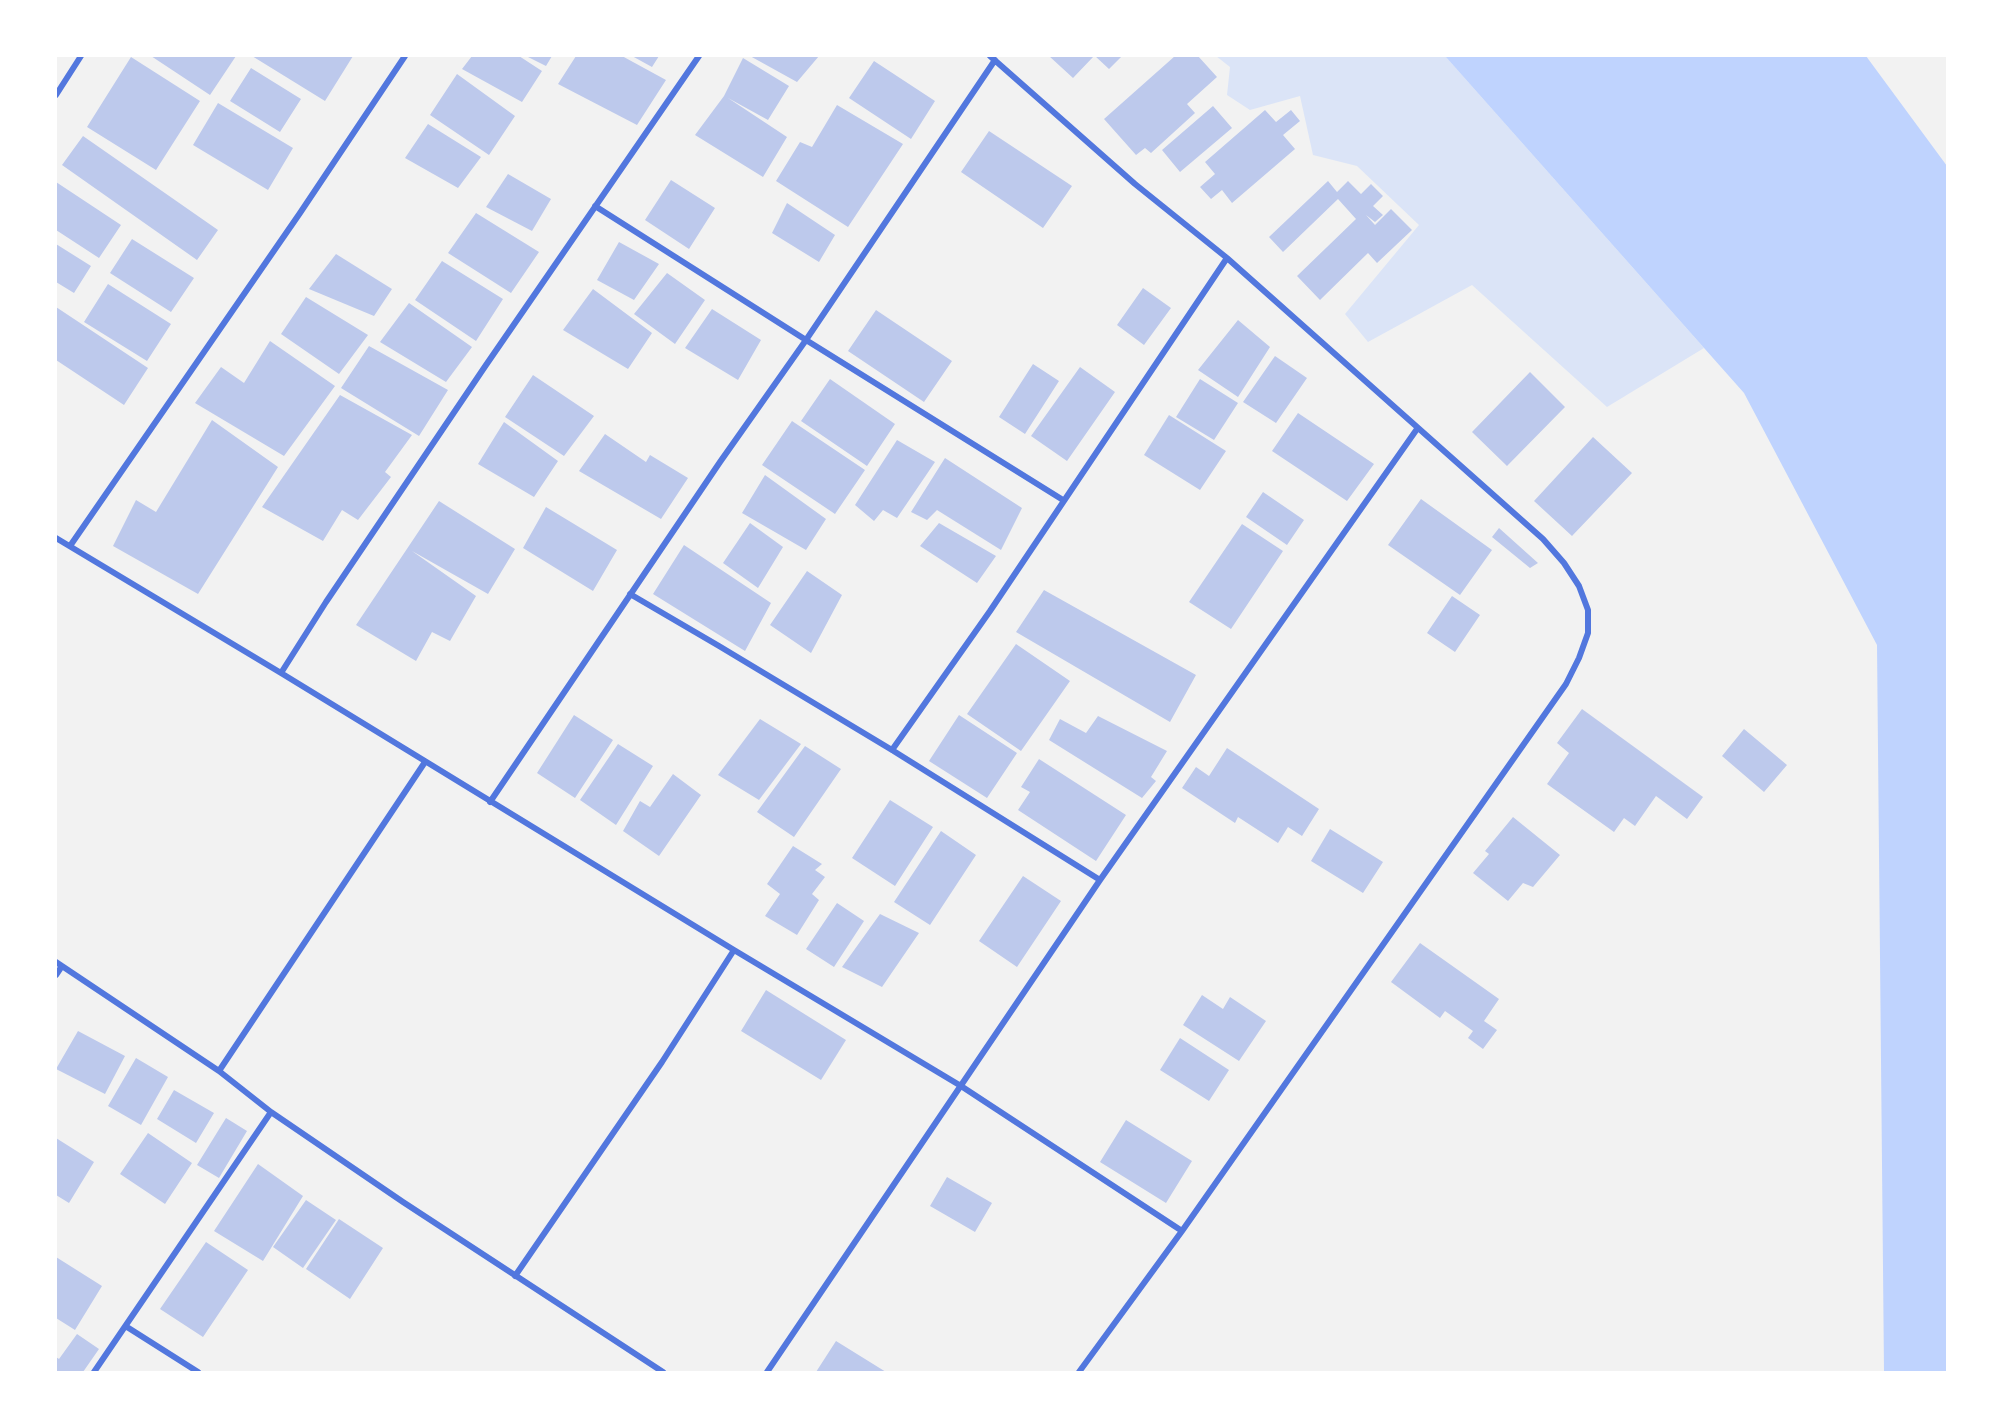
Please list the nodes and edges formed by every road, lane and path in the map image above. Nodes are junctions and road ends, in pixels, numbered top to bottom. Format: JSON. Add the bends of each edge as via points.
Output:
{"nodes":[{"id":1,"x":81,"y":56,"type":"edge"},
{"id":2,"x":405,"y":56,"type":"edge"},
{"id":3,"x":699,"y":56,"type":"edge"},
{"id":4,"x":992,"y":58,"type":"edge"},
{"id":5,"x":56,"y":95,"type":"edge"},
{"id":6,"x":595,"y":206,"type":"junction"},
{"id":7,"x":1227,"y":258,"type":"junction"},
{"id":8,"x":806,"y":340,"type":"junction"},
{"id":9,"x":1418,"y":429,"type":"junction"},
{"id":10,"x":1063,"y":500,"type":"junction"},
{"id":11,"x":56,"y":538,"type":"edge"},
{"id":12,"x":70,"y":546,"type":"junction"},
{"id":13,"x":630,"y":594,"type":"junction"},
{"id":14,"x":281,"y":673,"type":"junction"},
{"id":15,"x":892,"y":750,"type":"junction"},
{"id":16,"x":425,"y":762,"type":"junction"},
{"id":17,"x":490,"y":802,"type":"junction"},
{"id":18,"x":1100,"y":880,"type":"junction"},
{"id":19,"x":734,"y":950,"type":"junction"},
{"id":20,"x":59,"y":964,"type":"edge"},
{"id":21,"x":56,"y":975,"type":"edge"},
{"id":22,"x":219,"y":1071,"type":"junction"},
{"id":23,"x":961,"y":1086,"type":"junction"},
{"id":24,"x":271,"y":1112,"type":"junction"},
{"id":25,"x":1182,"y":1231,"type":"junction"},
{"id":26,"x":515,"y":1276,"type":"junction"},
{"id":27,"x":126,"y":1328,"type":"junction"},
{"id":28,"x":94,"y":1372,"type":"edge"},
{"id":29,"x":198,"y":1372,"type":"edge"},
{"id":30,"x":663,"y":1372,"type":"edge"},
{"id":31,"x":767,"y":1372,"type":"edge"},
{"id":32,"x":1079,"y":1372,"type":"edge"}],
"edges":[{"from":1,"to":5,"type":"street"},
{"from":2,"to":12,"type":"street"},
{"from":3,"to":6,"type":"street"},
{"from":4,"to":7,"type":"street","via":[[1135,184]]},
{"from":4,"to":8,"type":"street"},
{"from":6,"to":8,"type":"street"},
{"from":6,"to":14,"type":"street"},
{"from":7,"to":9,"type":"street"},
{"from":7,"to":10,"type":"street"},
{"from":8,"to":10,"type":"street"},
{"from":8,"to":13,"type":"street"},
{"from":9,"to":18,"type":"street"},
{"from":9,"to":25,"type":"street","via":[[1543,539],[1564,563],[1588,610],[1588,633],[1566,684]]},
{"from":10,"to":15,"type":"street"},
{"from":11,"to":12,"type":"street"},
{"from":12,"to":14,"type":"street"},
{"from":13,"to":15,"type":"street"},
{"from":13,"to":17,"type":"street"},
{"from":14,"to":16,"type":"street"},
{"from":15,"to":18,"type":"street"},
{"from":16,"to":17,"type":"street"},
{"from":16,"to":22,"type":"street"},
{"from":17,"to":19,"type":"street"},
{"from":18,"to":23,"type":"street"},
{"from":19,"to":23,"type":"street"},
{"from":19,"to":26,"type":"street"},
{"from":20,"to":21,"type":"street"},
{"from":20,"to":22,"type":"street"},
{"from":22,"to":24,"type":"street"},
{"from":23,"to":25,"type":"street"},
{"from":23,"to":31,"type":"street"},
{"from":24,"to":26,"type":"street"},
{"from":24,"to":27,"type":"street"},
{"from":25,"to":32,"type":"street"},
{"from":26,"to":30,"type":"street"},
{"from":27,"to":28,"type":"street"},
{"from":27,"to":29,"type":"street"}]}
